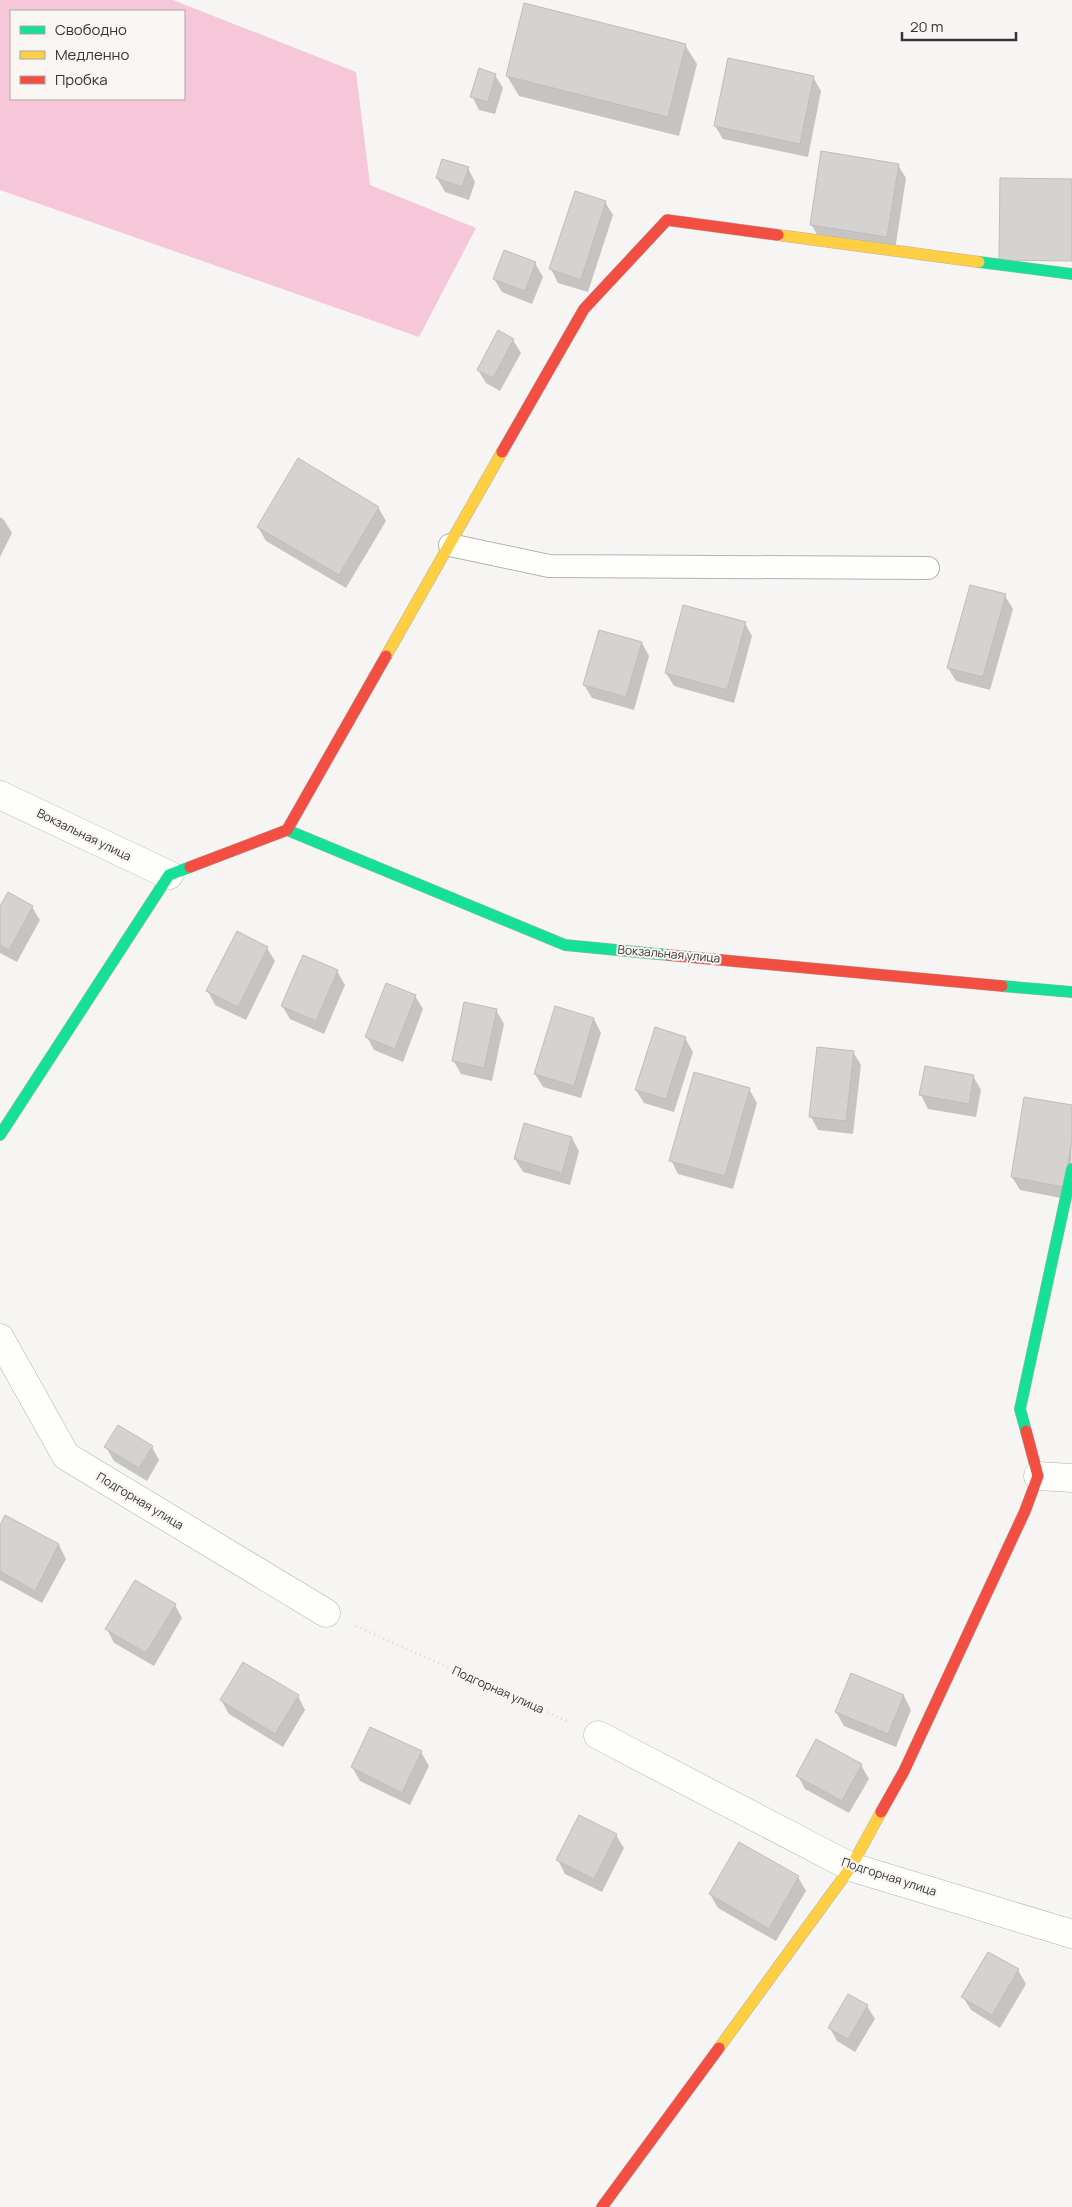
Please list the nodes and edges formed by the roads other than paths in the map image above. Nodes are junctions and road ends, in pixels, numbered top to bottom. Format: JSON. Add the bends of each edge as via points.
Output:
{"nodes":[{"id":1,"x":1072,"y":274,"type":"edge"},
{"id":2,"x":450,"y":544,"type":"junction"},
{"id":3,"x":928,"y":568,"type":"dead end"},
{"id":4,"x":0,"y":794,"type":"edge"},
{"id":5,"x":287,"y":830,"type":"junction"},
{"id":6,"x":169,"y":875,"type":"junction"},
{"id":7,"x":1072,"y":992,"type":"edge"},
{"id":8,"x":0,"y":1135,"type":"edge"},
{"id":9,"x":1072,"y":1169,"type":"edge"},
{"id":10,"x":0,"y":1338,"type":"edge"},
{"id":11,"x":1038,"y":1476,"type":"junction"},
{"id":12,"x":1072,"y":1478,"type":"edge"},
{"id":13,"x":326,"y":1613,"type":"road end"},
{"id":14,"x":598,"y":1735,"type":"road end"},
{"id":15,"x":851,"y":1868,"type":"junction"},
{"id":16,"x":1072,"y":1934,"type":"edge"},
{"id":17,"x":602,"y":2207,"type":"edge"}],
"edges":[{"from":1,"to":2,"type":"street","via":[[667,220],[584,309]]},
{"from":2,"to":3,"type":"lane","via":[[548,566]]},
{"from":2,"to":5,"type":"street"},
{"from":4,"to":6,"type":"street","name":"Вокзальная улица"},
{"from":5,"to":6,"type":"street"},
{"from":5,"to":7,"type":"street","name":"Вокзальная улица","via":[[565,945]]},
{"from":6,"to":8,"type":"street"},
{"from":9,"to":11,"type":"street","via":[[1020,1408]]},
{"from":10,"to":13,"type":"street","name":"Подгорная улица","via":[[66,1456]]},
{"from":11,"to":12,"type":"street"},
{"from":11,"to":15,"type":"street","via":[[1025,1511],[904,1771]]},
{"from":14,"to":15,"type":"street","name":"Подгорная улица"},
{"from":15,"to":16,"type":"street","name":"Подгорная улица"},
{"from":15,"to":17,"type":"street"}]}
